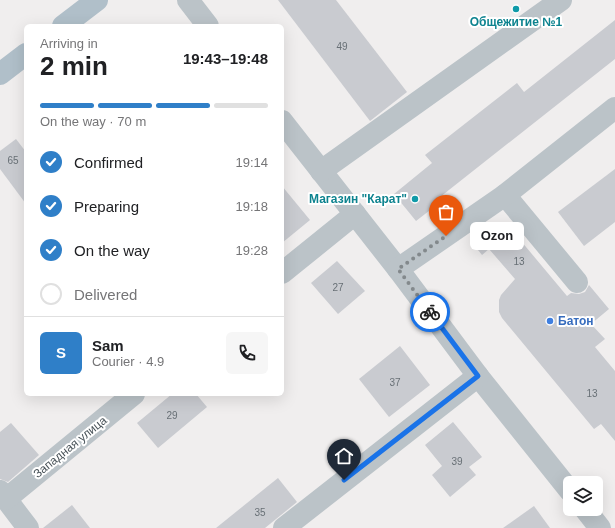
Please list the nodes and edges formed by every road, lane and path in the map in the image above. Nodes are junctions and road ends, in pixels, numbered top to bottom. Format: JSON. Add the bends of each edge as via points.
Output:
{"nodes":[{"id":1,"x":97,"y":0,"type":"edge"},
{"id":2,"x":188,"y":0,"type":"edge"},
{"id":3,"x":561,"y":0,"type":"edge"},
{"id":4,"x":66,"y":24,"type":"edge"},
{"id":5,"x":206,"y":24,"type":"edge"},
{"id":6,"x":24,"y":56,"type":"edge"},
{"id":7,"x":0,"y":74,"type":"edge"},
{"id":8,"x":615,"y":108,"type":"edge"},
{"id":9,"x":284,"y":124,"type":"edge"},
{"id":10,"x":321,"y":171,"type":"junction"},
{"id":11,"x":505,"y":194,"type":"junction"},
{"id":12,"x":355,"y":214,"type":"junction"},
{"id":13,"x":398,"y":269,"type":"junction"},
{"id":14,"x":284,"y":271,"type":"edge"},
{"id":15,"x":576,"y":282,"type":"dead end"},
{"id":16,"x":478,"y":376,"type":"junction"},
{"id":17,"x":131,"y":396,"type":"edge"},
{"id":18,"x":563,"y":481,"type":"edge"},
{"id":19,"x":3,"y":495,"type":"edge"},
{"id":20,"x":591,"y":516,"type":"edge"},
{"id":21,"x":615,"y":523,"type":"edge"},
{"id":22,"x":28,"y":528,"type":"edge"},
{"id":23,"x":284,"y":528,"type":"edge"},
{"id":24,"x":600,"y":528,"type":"edge"},
{"id":25,"x":609,"y":528,"type":"edge"}],
"edges":[{"from":1,"to":4,"type":"main road"},
{"from":2,"to":5,"type":"street"},
{"from":3,"to":10,"type":"street"},
{"from":6,"to":7,"type":"main road"},
{"from":8,"to":11,"type":"street"},
{"from":9,"to":10,"type":"street"},
{"from":10,"to":12,"type":"street"},
{"from":11,"to":13,"type":"street"},
{"from":11,"to":15,"type":"street"},
{"from":12,"to":13,"type":"street"},
{"from":12,"to":14,"type":"street"},
{"from":13,"to":16,"type":"street"},
{"from":16,"to":18,"type":"street"},
{"from":16,"to":23,"type":"street"},
{"from":17,"to":19,"type":"street","name":"Западная улица"},
{"from":19,"to":22,"type":"street","name":"Западная улица"},
{"from":20,"to":24,"type":"street"},
{"from":21,"to":25,"type":"street"}]}
